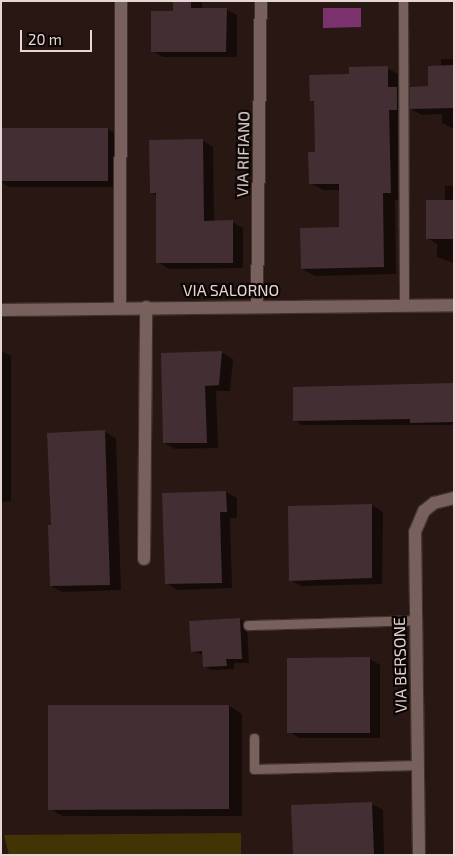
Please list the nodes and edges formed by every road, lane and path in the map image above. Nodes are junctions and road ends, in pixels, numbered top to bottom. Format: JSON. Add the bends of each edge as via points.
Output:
{"nodes":[{"id":1,"x":121,"y":1,"type":"edge"},
{"id":2,"x":261,"y":1,"type":"edge"},
{"id":3,"x":403,"y":1,"type":"edge"},
{"id":4,"x":454,"y":305,"type":"edge"},
{"id":5,"x":404,"y":306,"type":"junction"},
{"id":6,"x":120,"y":307,"type":"junction"},
{"id":7,"x":146,"y":307,"type":"junction"},
{"id":8,"x":257,"y":307,"type":"junction"},
{"id":9,"x":4,"y":308,"type":"edge"},
{"id":10,"x":454,"y":498,"type":"edge"},
{"id":11,"x":144,"y":559,"type":"dead end"},
{"id":12,"x":416,"y":620,"type":"junction"},
{"id":13,"x":248,"y":625,"type":"dead end"},
{"id":14,"x":254,"y":738,"type":"dead end"},
{"id":15,"x":418,"y":765,"type":"junction"},
{"id":16,"x":419,"y":855,"type":"edge"}],
"edges":[{"from":1,"to":6,"type":"street"},
{"from":2,"to":8,"type":"street","name":"VIA RIFIANO"},
{"from":3,"to":5,"type":"lane"},
{"from":4,"to":5,"type":"street","name":"VIA SALORNO"},
{"from":5,"to":8,"type":"street","name":"VIA SALORNO"},
{"from":6,"to":7,"type":"street","name":"VIA SALORNO"},
{"from":6,"to":9,"type":"street","name":"VIA SALORNO"},
{"from":7,"to":8,"type":"street","name":"VIA SALORNO"},
{"from":7,"to":11,"type":"street"},
{"from":10,"to":12,"type":"street","name":"VIA BERSONE","via":[[434,503],[418,522],[415,532]]},
{"from":12,"to":13,"type":"lane"},
{"from":12,"to":15,"type":"street","name":"VIA BERSONE"},
{"from":14,"to":15,"type":"lane","via":[[254,769]]},
{"from":15,"to":16,"type":"street","name":"VIA BERSONE"}]}
